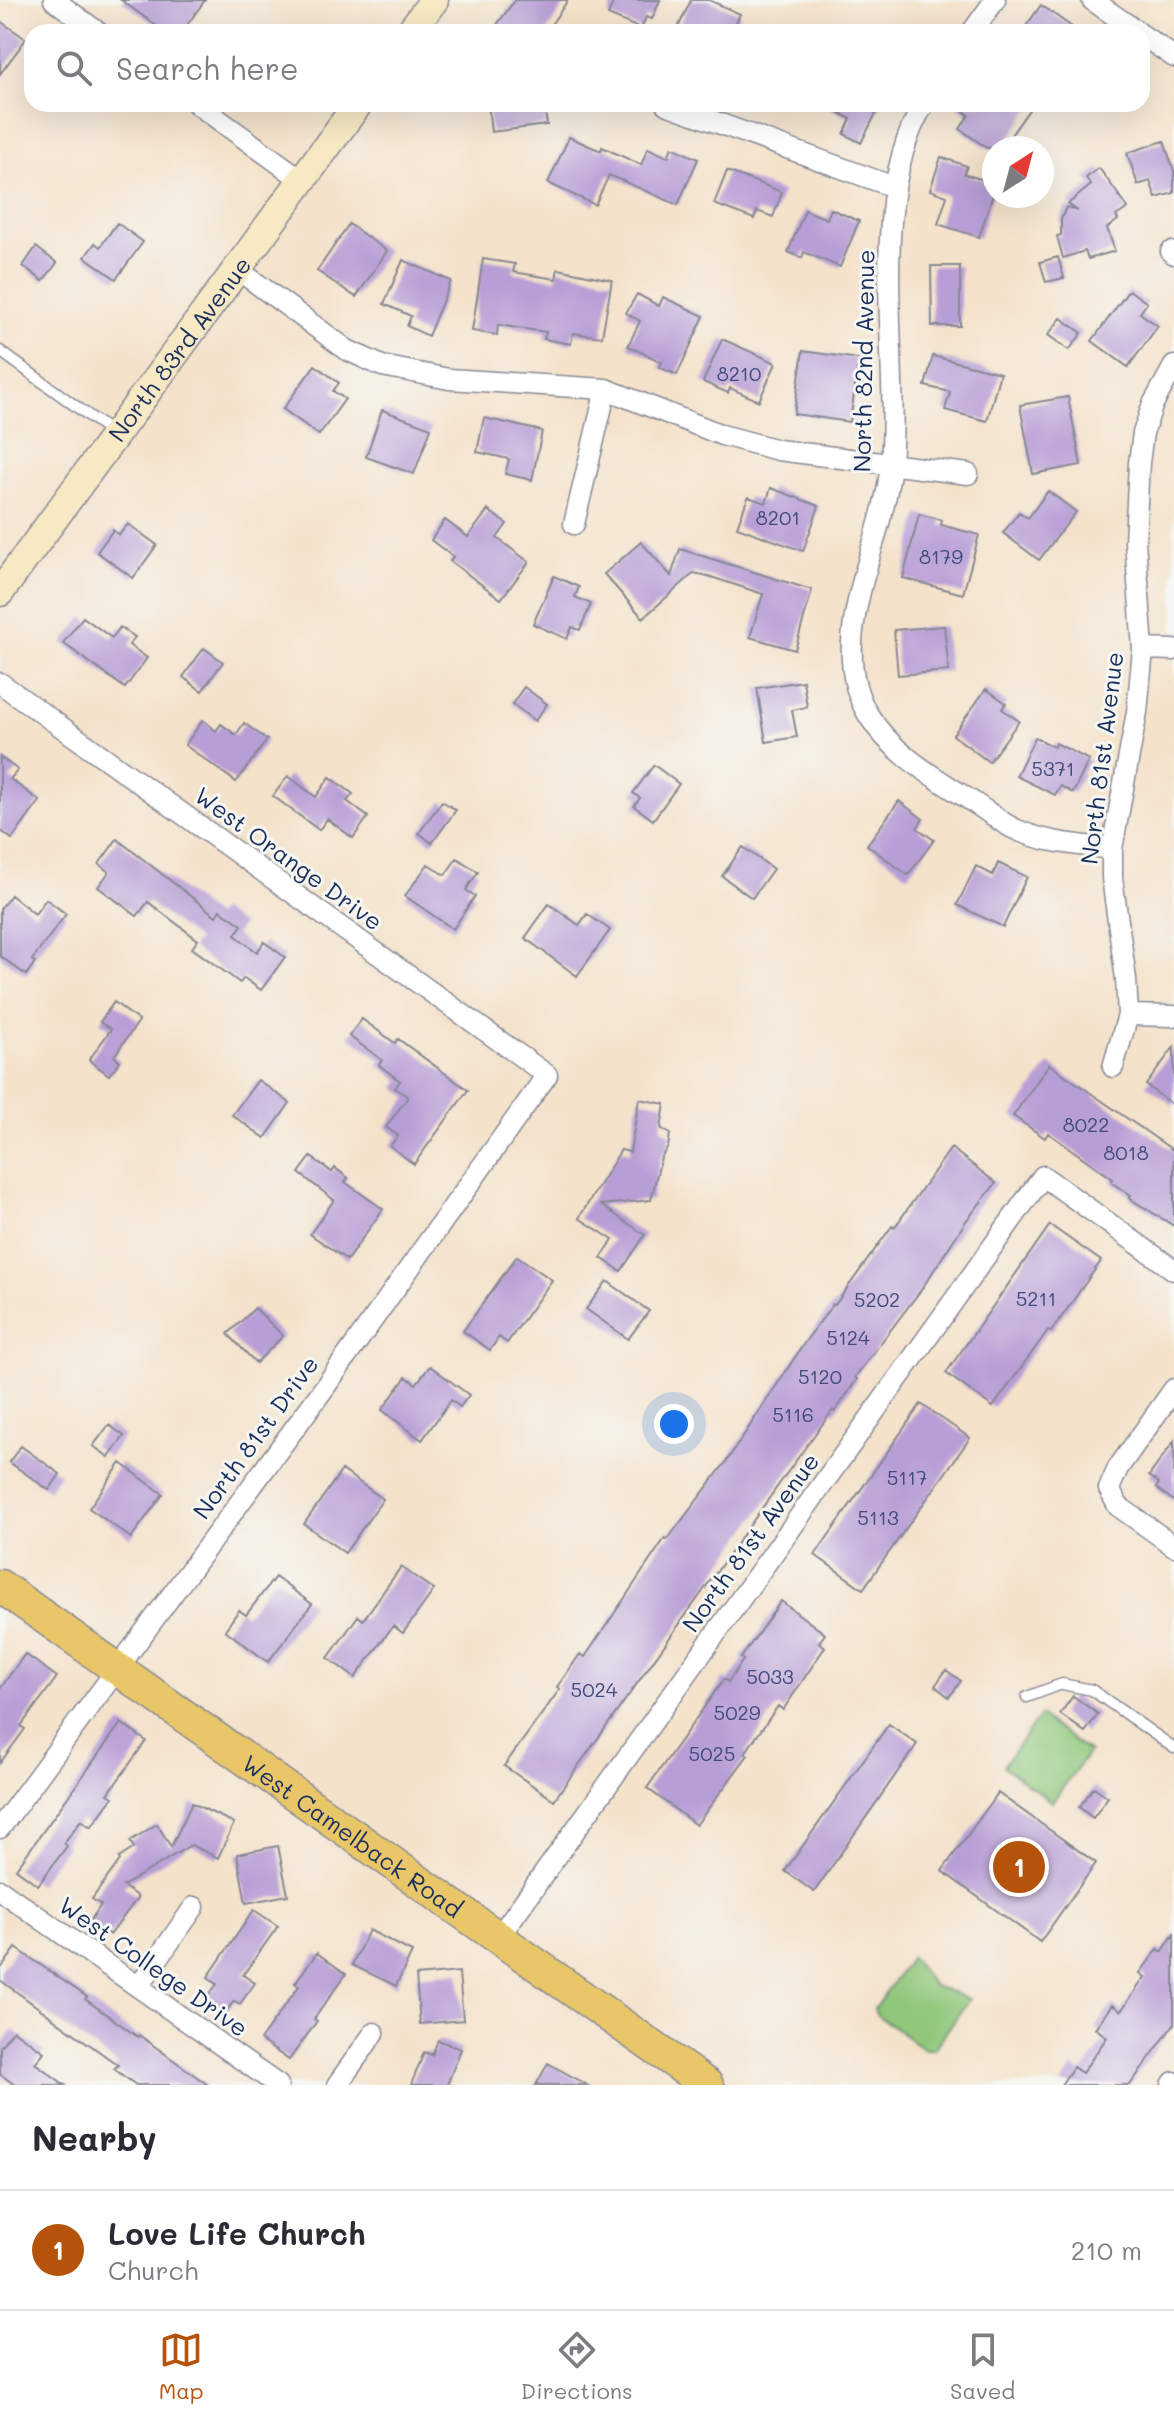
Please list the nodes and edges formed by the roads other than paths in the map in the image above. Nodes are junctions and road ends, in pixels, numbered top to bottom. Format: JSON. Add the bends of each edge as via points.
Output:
{"nodes":[{"id":1,"x":54,"y":0,"type":"edge"},
{"id":2,"x":434,"y":0,"type":"edge"},
{"id":3,"x":995,"y":0,"type":"edge"},
{"id":4,"x":1092,"y":0,"type":"edge"},
{"id":5,"x":87,"y":24,"type":"edge"},
{"id":6,"x":416,"y":24,"type":"edge"},
{"id":7,"x":978,"y":24,"type":"edge"},
{"id":8,"x":1126,"y":24,"type":"edge"},
{"id":9,"x":1150,"y":41,"type":"edge"},
{"id":10,"x":1174,"y":57,"type":"edge"},
{"id":11,"x":208,"y":112,"type":"edge"},
{"id":12,"x":352,"y":112,"type":"edge"},
{"id":13,"x":688,"y":112,"type":"edge"},
{"id":14,"x":920,"y":112,"type":"edge"},
{"id":15,"x":302,"y":180,"type":"junction"},
{"id":16,"x":894,"y":187,"type":"junction"},
{"id":17,"x":237,"y":269,"type":"junction"},
{"id":18,"x":0,"y":351,"type":"edge"},
{"id":19,"x":1174,"y":366,"type":"edge"},
{"id":20,"x":606,"y":389,"type":"junction"},
{"id":21,"x":115,"y":435,"type":"junction"},
{"id":22,"x":891,"y":465,"type":"junction"},
{"id":23,"x":968,"y":474,"type":"dead end"},
{"id":24,"x":574,"y":524,"type":"dead end"},
{"id":25,"x":0,"y":592,"type":"edge"},
{"id":26,"x":1143,"y":649,"type":"junction"},
{"id":27,"x":1174,"y":650,"type":"edge"},
{"id":28,"x":0,"y":683,"type":"edge"},
{"id":29,"x":1112,"y":849,"type":"junction"},
{"id":30,"x":1128,"y":1015,"type":"junction"},
{"id":31,"x":1174,"y":1016,"type":"edge"},
{"id":32,"x":1113,"y":1067,"type":"dead end"},
{"id":33,"x":547,"y":1075,"type":"joint"},
{"id":34,"x":1174,"y":1270,"type":"edge"},
{"id":35,"x":1174,"y":1389,"type":"edge"},
{"id":36,"x":1174,"y":1546,"type":"edge"},
{"id":37,"x":0,"y":1586,"type":"edge"},
{"id":38,"x":117,"y":1668,"type":"junction"},
{"id":39,"x":1027,"y":1697,"type":"dead end"},
{"id":40,"x":1174,"y":1748,"type":"edge"},
{"id":41,"x":0,"y":1828,"type":"edge"},
{"id":42,"x":0,"y":1890,"type":"edge"},
{"id":43,"x":194,"y":1907,"type":"dead end"},
{"id":44,"x":498,"y":1938,"type":"junction"},
{"id":45,"x":138,"y":1987,"type":"junction"},
{"id":46,"x":374,"y":2033,"type":"dead end"},
{"id":47,"x":278,"y":2085,"type":"edge"},
{"id":48,"x":337,"y":2085,"type":"edge"},
{"id":49,"x":707,"y":2085,"type":"edge"}],
"edges":[{"from":1,"to":5,"type":"street"},
{"from":2,"to":6,"type":"main road"},
{"from":3,"to":7,"type":"street"},
{"from":4,"to":8,"type":"street"},
{"from":9,"to":10,"type":"street"},
{"from":11,"to":15,"type":"street"},
{"from":12,"to":15,"type":"main road","name":"North 83rd Avenue"},
{"from":13,"to":16,"type":"street"},
{"from":14,"to":16,"type":"street","name":"North 82nd Avenue","via":[[904,144]]},
{"from":15,"to":17,"type":"main road","name":"North 83rd Avenue"},
{"from":16,"to":22,"type":"street","name":"North 82nd Avenue"},
{"from":17,"to":20,"type":"street","via":[[347,350],[382,366],[449,379]]},
{"from":17,"to":21,"type":"main road","name":"North 83rd Avenue"},
{"from":18,"to":21,"type":"lane"},
{"from":19,"to":26,"type":"street","name":"North 81st Avenue","via":[[1153,404],[1139,463],[1135,541]]},
{"from":20,"to":22,"type":"street","via":[[722,435],[778,450]]},
{"from":20,"to":24,"type":"street"},
{"from":21,"to":25,"type":"main road","name":"North 83rd Avenue"},
{"from":22,"to":23,"type":"street"},
{"from":22,"to":29,"type":"street","name":"North 82nd Avenue","via":[[851,640],[852,679],[869,716],[899,751],[1015,830]]},
{"from":26,"to":27,"type":"street"},
{"from":26,"to":29,"type":"street","name":"North 81st Avenue"},
{"from":28,"to":33,"type":"street","name":"West Orange Drive"},
{"from":29,"to":30,"type":"street","name":"North 81st Avenue"},
{"from":30,"to":31,"type":"street"},
{"from":30,"to":32,"type":"street","name":"North 81st Avenue"},
{"from":33,"to":38,"type":"street","name":"North 81st Drive"},
{"from":34,"to":44,"type":"street","name":"North 81st Avenue","via":[[1043,1176]]},
{"from":35,"to":36,"type":"street","via":[[1109,1489],[1118,1506]]},
{"from":37,"to":38,"type":"main road","name":"West Camelback Road"},
{"from":38,"to":41,"type":"street","name":"North 81st Drive"},
{"from":38,"to":44,"type":"main road","name":"West Camelback Road"},
{"from":39,"to":40,"type":"lane","via":[[1062,1684],[1092,1690]]},
{"from":42,"to":45,"type":"street","name":"West College Drive"},
{"from":43,"to":45,"type":"street"},
{"from":44,"to":49,"type":"main road","name":"West Camelback Road"},
{"from":45,"to":47,"type":"street","name":"West College Drive"},
{"from":46,"to":48,"type":"street"}]}
